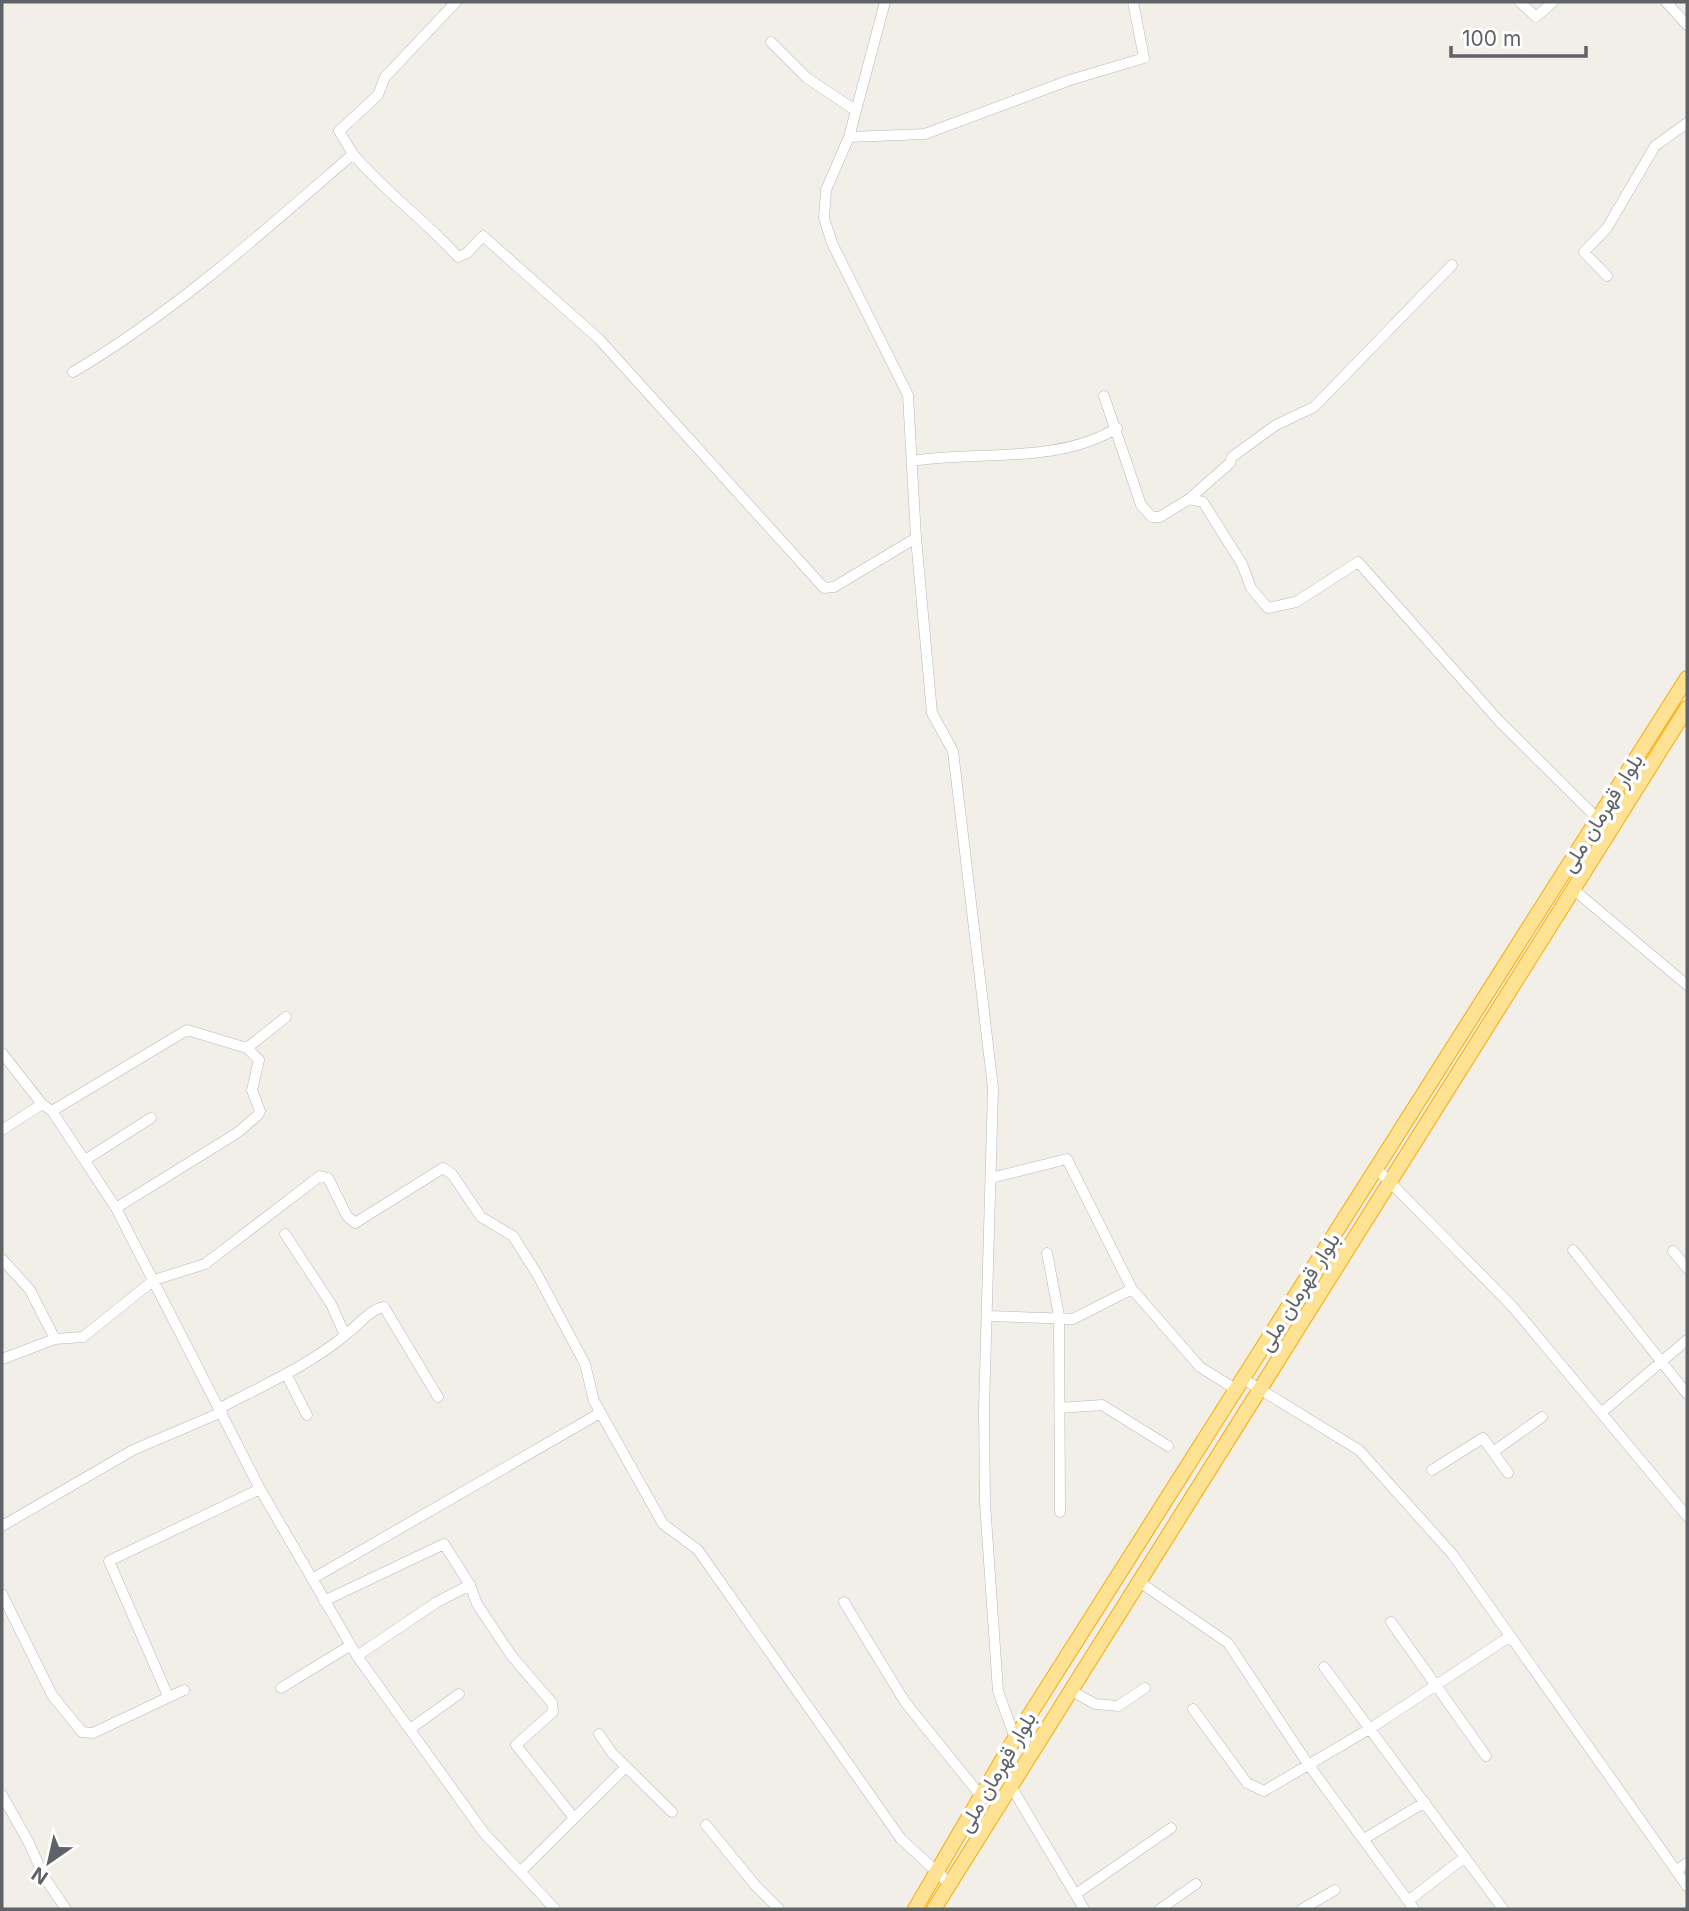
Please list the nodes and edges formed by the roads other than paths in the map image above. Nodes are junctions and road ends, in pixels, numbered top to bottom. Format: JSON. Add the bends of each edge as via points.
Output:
{"nodes":[{"id":1,"x":456,"y":2,"type":"edge"},
{"id":2,"x":884,"y":2,"type":"edge"},
{"id":3,"x":1133,"y":2,"type":"edge"},
{"id":4,"x":1520,"y":2,"type":"edge"},
{"id":5,"x":1553,"y":2,"type":"edge"},
{"id":6,"x":1666,"y":2,"type":"edge"},
{"id":7,"x":1687,"y":25,"type":"edge"},
{"id":8,"x":771,"y":42,"type":"dead end"},
{"id":9,"x":855,"y":110,"type":"junction"},
{"id":10,"x":1687,"y":122,"type":"edge"},
{"id":11,"x":849,"y":136,"type":"junction"},
{"id":12,"x":353,"y":154,"type":"junction"},
{"id":13,"x":1452,"y":265,"type":"dead end"},
{"id":14,"x":1607,"y":276,"type":"dead end"},
{"id":15,"x":73,"y":372,"type":"dead end"},
{"id":16,"x":1104,"y":396,"type":"dead end"},
{"id":17,"x":1117,"y":428,"type":"junction"},
{"id":18,"x":912,"y":461,"type":"junction"},
{"id":19,"x":1189,"y":499,"type":"junction"},
{"id":20,"x":916,"y":538,"type":"junction"},
{"id":21,"x":1687,"y":678,"type":"edge"},
{"id":22,"x":1687,"y":708,"type":"edge"},
{"id":23,"x":1598,"y":819,"type":"junction"},
{"id":24,"x":1573,"y":889,"type":"junction"},
{"id":25,"x":1687,"y":985,"type":"edge"},
{"id":26,"x":286,"y":1017,"type":"dead end"},
{"id":27,"x":247,"y":1048,"type":"junction"},
{"id":28,"x":2,"y":1053,"type":"edge"},
{"id":29,"x":42,"y":1104,"type":"junction"},
{"id":30,"x":52,"y":1111,"type":"junction"},
{"id":31,"x":151,"y":1118,"type":"dead end"},
{"id":32,"x":2,"y":1130,"type":"edge"},
{"id":33,"x":85,"y":1160,"type":"junction"},
{"id":34,"x":1377,"y":1169,"type":"junction"},
{"id":35,"x":991,"y":1178,"type":"junction"},
{"id":36,"x":1390,"y":1180,"type":"junction"},
{"id":37,"x":116,"y":1208,"type":"junction"},
{"id":38,"x":285,"y":1234,"type":"dead end"},
{"id":39,"x":1573,"y":1250,"type":"dead end"},
{"id":40,"x":1673,"y":1251,"type":"dead end"},
{"id":41,"x":1047,"y":1253,"type":"dead end"},
{"id":42,"x":2,"y":1259,"type":"edge"},
{"id":43,"x":1687,"y":1268,"type":"edge"},
{"id":44,"x":154,"y":1280,"type":"junction"},
{"id":45,"x":1132,"y":1289,"type":"junction"},
{"id":46,"x":988,"y":1316,"type":"junction"},
{"id":47,"x":1059,"y":1316,"type":"junction"},
{"id":48,"x":345,"y":1335,"type":"junction"},
{"id":49,"x":55,"y":1339,"type":"junction"},
{"id":50,"x":1687,"y":1340,"type":"edge"},
{"id":51,"x":2,"y":1359,"type":"edge"},
{"id":52,"x":1661,"y":1362,"type":"junction"},
{"id":53,"x":286,"y":1374,"type":"junction"},
{"id":54,"x":1241,"y":1385,"type":"junction"},
{"id":55,"x":1259,"y":1388,"type":"junction"},
{"id":56,"x":1687,"y":1394,"type":"edge"},
{"id":57,"x":438,"y":1397,"type":"dead end"},
{"id":58,"x":1059,"y":1408,"type":"junction"},
{"id":59,"x":221,"y":1410,"type":"junction"},
{"id":60,"x":600,"y":1413,"type":"junction"},
{"id":61,"x":1601,"y":1413,"type":"junction"},
{"id":62,"x":307,"y":1415,"type":"dead end"},
{"id":63,"x":1542,"y":1417,"type":"dead end"},
{"id":64,"x":1168,"y":1446,"type":"dead end"},
{"id":65,"x":1493,"y":1452,"type":"junction"},
{"id":66,"x":1432,"y":1470,"type":"dead end"},
{"id":67,"x":1508,"y":1473,"type":"dead end"},
{"id":68,"x":260,"y":1489,"type":"junction"},
{"id":69,"x":1060,"y":1512,"type":"dead end"},
{"id":70,"x":1687,"y":1516,"type":"edge"},
{"id":71,"x":2,"y":1526,"type":"edge"},
{"id":72,"x":312,"y":1579,"type":"junction"},
{"id":73,"x":1138,"y":1581,"type":"junction"},
{"id":74,"x":470,"y":1586,"type":"junction"},
{"id":75,"x":2,"y":1594,"type":"edge"},
{"id":76,"x":324,"y":1601,"type":"junction"},
{"id":77,"x":844,"y":1602,"type":"dead end"},
{"id":78,"x":1391,"y":1622,"type":"dead end"},
{"id":79,"x":1509,"y":1637,"type":"junction"},
{"id":80,"x":351,"y":1645,"type":"junction"},
{"id":81,"x":357,"y":1656,"type":"junction"},
{"id":82,"x":1324,"y":1667,"type":"dead end"},
{"id":83,"x":1434,"y":1684,"type":"junction"},
{"id":84,"x":281,"y":1688,"type":"dead end"},
{"id":85,"x":1145,"y":1688,"type":"dead end"},
{"id":86,"x":184,"y":1690,"type":"dead end"},
{"id":87,"x":1072,"y":1691,"type":"junction"},
{"id":88,"x":458,"y":1694,"type":"dead end"},
{"id":89,"x":168,"y":1696,"type":"junction"},
{"id":90,"x":1194,"y":1709,"type":"dead end"},
{"id":91,"x":410,"y":1728,"type":"junction"},
{"id":92,"x":1371,"y":1728,"type":"junction"},
{"id":93,"x":599,"y":1734,"type":"dead end"},
{"id":94,"x":1015,"y":1738,"type":"junction"},
{"id":95,"x":1034,"y":1751,"type":"junction"},
{"id":96,"x":1486,"y":1756,"type":"dead end"},
{"id":97,"x":1308,"y":1764,"type":"junction"},
{"id":98,"x":626,"y":1766,"type":"junction"},
{"id":99,"x":1012,"y":1788,"type":"junction"},
{"id":100,"x":2,"y":1795,"type":"edge"},
{"id":101,"x":981,"y":1796,"type":"junction"},
{"id":102,"x":1425,"y":1802,"type":"junction"},
{"id":103,"x":672,"y":1812,"type":"dead end"},
{"id":104,"x":13,"y":1816,"type":"junction"},
{"id":105,"x":574,"y":1818,"type":"junction"},
{"id":106,"x":2,"y":1822,"type":"edge"},
{"id":107,"x":706,"y":1825,"type":"dead end"},
{"id":108,"x":1171,"y":1829,"type":"dead end"},
{"id":109,"x":1364,"y":1839,"type":"junction"},
{"id":110,"x":1465,"y":1857,"type":"junction"},
{"id":111,"x":1687,"y":1863,"type":"edge"},
{"id":112,"x":521,"y":1871,"type":"junction"},
{"id":113,"x":1676,"y":1871,"type":"junction"},
{"id":114,"x":938,"y":1875,"type":"junction"},
{"id":115,"x":1195,"y":1884,"type":"dead end"},
{"id":116,"x":951,"y":1885,"type":"junction"},
{"id":117,"x":1687,"y":1886,"type":"edge"},
{"id":118,"x":1335,"y":1890,"type":"dead end"},
{"id":119,"x":1076,"y":1894,"type":"junction"},
{"id":120,"x":1411,"y":1905,"type":"edge"},
{"id":121,"x":66,"y":1909,"type":"edge"},
{"id":122,"x":555,"y":1909,"type":"edge"},
{"id":123,"x":779,"y":1909,"type":"edge"},
{"id":124,"x":915,"y":1909,"type":"edge"},
{"id":125,"x":934,"y":1909,"type":"edge"},
{"id":126,"x":1084,"y":1909,"type":"edge"},
{"id":127,"x":1160,"y":1909,"type":"edge"},
{"id":128,"x":1302,"y":1909,"type":"edge"},
{"id":129,"x":1503,"y":1909,"type":"edge"}],
"edges":[{"from":1,"to":12,"type":"street","via":[[386,77],[377,95],[339,131]]},
{"from":2,"to":9,"type":"street"},
{"from":3,"to":11,"type":"street","via":[[1144,58],[925,134]]},
{"from":4,"to":5,"type":"street","via":[[1536,17]]},
{"from":6,"to":7,"type":"street"},
{"from":8,"to":9,"type":"street","via":[[807,78]]},
{"from":9,"to":11,"type":"street"},
{"from":10,"to":14,"type":"street","via":[[1655,146],[1607,228],[1584,252]]},
{"from":11,"to":18,"type":"street","via":[[826,190],[824,218],[908,395]]},
{"from":12,"to":15,"type":"street","via":[[187,293]]},
{"from":12,"to":20,"type":"street","via":[[377,183],[458,257],[483,236],[599,339],[824,588],[834,587]]},
{"from":13,"to":19,"type":"street","via":[[1314,407],[1232,457]]},
{"from":16,"to":17,"type":"street"},
{"from":17,"to":18,"type":"street","via":[[1093,442],[1020,456],[986,454]]},
{"from":17,"to":19,"type":"street","via":[[1141,505],[1152,517]]},
{"from":18,"to":20,"type":"street"},
{"from":19,"to":23,"type":"street","via":[[1203,502],[1251,588],[1268,608],[1296,602],[1358,562],[1500,722]]},
{"from":20,"to":35,"type":"street","via":[[932,713],[953,751],[993,1088]]},
{"from":21,"to":23,"type":"highway","name":"بلوار قهرمان ملی"},
{"from":22,"to":24,"type":"highway","name":"بلوار قهرمان ملی"},
{"from":23,"to":34,"type":"highway","name":"بلوار قهرمان ملی"},
{"from":24,"to":25,"type":"street"},
{"from":24,"to":36,"type":"highway","name":"بلوار قهرمان ملی"},
{"from":26,"to":27,"type":"street"},
{"from":27,"to":30,"type":"street","via":[[187,1030]]},
{"from":27,"to":37,"type":"street","via":[[260,1060],[252,1090],[258,1115],[237,1133]]},
{"from":28,"to":29,"type":"street"},
{"from":29,"to":30,"type":"street"},
{"from":29,"to":32,"type":"street"},
{"from":30,"to":33,"type":"street"},
{"from":31,"to":33,"type":"street"},
{"from":33,"to":37,"type":"street"},
{"from":34,"to":36,"type":"street"},
{"from":34,"to":54,"type":"highway","name":"بلوار قهرمان ملی"},
{"from":35,"to":45,"type":"street","via":[[1067,1159]]},
{"from":35,"to":46,"type":"street"},
{"from":36,"to":55,"type":"highway","name":"بلوار قهرمان ملی"},
{"from":36,"to":61,"type":"street","via":[[1512,1306]]},
{"from":37,"to":44,"type":"street"},
{"from":38,"to":48,"type":"street","via":[[331,1304]]},
{"from":39,"to":52,"type":"street"},
{"from":40,"to":43,"type":"street"},
{"from":41,"to":47,"type":"street"},
{"from":42,"to":49,"type":"street","via":[[30,1290]]},
{"from":44,"to":49,"type":"street","via":[[83,1337]]},
{"from":44,"to":59,"type":"street"},
{"from":44,"to":60,"type":"street","via":[[205,1264],[320,1176],[328,1178],[355,1223],[443,1168],[481,1217],[513,1236],[531,1264],[585,1364]]},
{"from":45,"to":47,"type":"street","via":[[1073,1319]]},
{"from":45,"to":54,"type":"street","via":[[1200,1367]]},
{"from":46,"to":47,"type":"street"},
{"from":46,"to":94,"type":"street","via":[[985,1503],[998,1690]]},
{"from":47,"to":58,"type":"street"},
{"from":48,"to":53,"type":"street"},
{"from":48,"to":57,"type":"street","via":[[384,1307]]},
{"from":49,"to":51,"type":"street"},
{"from":50,"to":52,"type":"street"},
{"from":52,"to":56,"type":"street"},
{"from":52,"to":61,"type":"street"},
{"from":53,"to":59,"type":"street"},
{"from":53,"to":62,"type":"street"},
{"from":54,"to":55,"type":"street"},
{"from":54,"to":94,"type":"highway","name":"بلوار قهرمان ملی"},
{"from":55,"to":73,"type":"highway","name":"بلوار قهرمان ملی"},
{"from":55,"to":79,"type":"street","via":[[1359,1450],[1453,1555]]},
{"from":58,"to":64,"type":"street","via":[[1102,1405]]},
{"from":58,"to":69,"type":"street"},
{"from":59,"to":68,"type":"street"},
{"from":59,"to":71,"type":"street","via":[[132,1450]]},
{"from":60,"to":72,"type":"street"},
{"from":60,"to":114,"type":"street","via":[[663,1524],[698,1550],[901,1839]]},
{"from":61,"to":70,"type":"street"},
{"from":63,"to":65,"type":"street"},
{"from":65,"to":66,"type":"street","via":[[1486,1441],[1478,1439]]},
{"from":65,"to":67,"type":"street"},
{"from":68,"to":72,"type":"street"},
{"from":68,"to":89,"type":"street","via":[[109,1561]]},
{"from":72,"to":76,"type":"street"},
{"from":73,"to":87,"type":"highway","name":"بلوار قهرمان ملی"},
{"from":73,"to":97,"type":"street","via":[[1228,1643]]},
{"from":74,"to":76,"type":"street","via":[[444,1544]]},
{"from":74,"to":81,"type":"street","via":[[437,1602]]},
{"from":74,"to":105,"type":"street","via":[[498,1635],[552,1703],[548,1718],[516,1745]]},
{"from":75,"to":89,"type":"street","via":[[52,1695],[82,1732],[93,1733]]},
{"from":76,"to":80,"type":"street"},
{"from":77,"to":101,"type":"street","via":[[905,1702]]},
{"from":78,"to":83,"type":"street"},
{"from":79,"to":83,"type":"street"},
{"from":79,"to":113,"type":"street"},
{"from":80,"to":81,"type":"street"},
{"from":80,"to":84,"type":"street"},
{"from":81,"to":91,"type":"street"},
{"from":82,"to":92,"type":"street"},
{"from":83,"to":92,"type":"street"},
{"from":83,"to":96,"type":"street"},
{"from":85,"to":87,"type":"street","via":[[1118,1706],[1095,1704]]},
{"from":86,"to":89,"type":"street"},
{"from":87,"to":95,"type":"highway","name":"بلوار قهرمان ملی"},
{"from":88,"to":91,"type":"street"},
{"from":90,"to":97,"type":"street","via":[[1254,1789],[1264,1791]]},
{"from":91,"to":112,"type":"street","via":[[484,1833]]},
{"from":92,"to":97,"type":"street"},
{"from":92,"to":102,"type":"street"},
{"from":93,"to":98,"type":"street"},
{"from":94,"to":95,"type":"street"},
{"from":94,"to":101,"type":"highway","name":"بلوار قهرمان ملی"},
{"from":95,"to":99,"type":"highway","name":"بلوار قهرمان ملی"},
{"from":97,"to":109,"type":"street"},
{"from":98,"to":103,"type":"street"},
{"from":98,"to":105,"type":"street"},
{"from":99,"to":116,"type":"highway","name":"بلوار قهرمان ملی"},
{"from":99,"to":119,"type":"street"},
{"from":100,"to":104,"type":"street"},
{"from":101,"to":114,"type":"highway","name":"بلوار قهرمان ملی"},
{"from":102,"to":109,"type":"street"},
{"from":102,"to":110,"type":"street"},
{"from":104,"to":106,"type":"street"},
{"from":104,"to":121,"type":"street"},
{"from":105,"to":112,"type":"street"},
{"from":107,"to":123,"type":"street"},
{"from":108,"to":119,"type":"street"},
{"from":109,"to":120,"type":"street"},
{"from":110,"to":120,"type":"street"},
{"from":110,"to":129,"type":"street"},
{"from":111,"to":113,"type":"street"},
{"from":112,"to":122,"type":"street"},
{"from":113,"to":117,"type":"street"},
{"from":114,"to":116,"type":"street"},
{"from":114,"to":124,"type":"highway","name":"بلوار قهرمان ملی"},
{"from":115,"to":127,"type":"street"},
{"from":116,"to":125,"type":"highway","name":"بلوار قهرمان ملی"},
{"from":118,"to":128,"type":"street"},
{"from":119,"to":126,"type":"street"}]}
